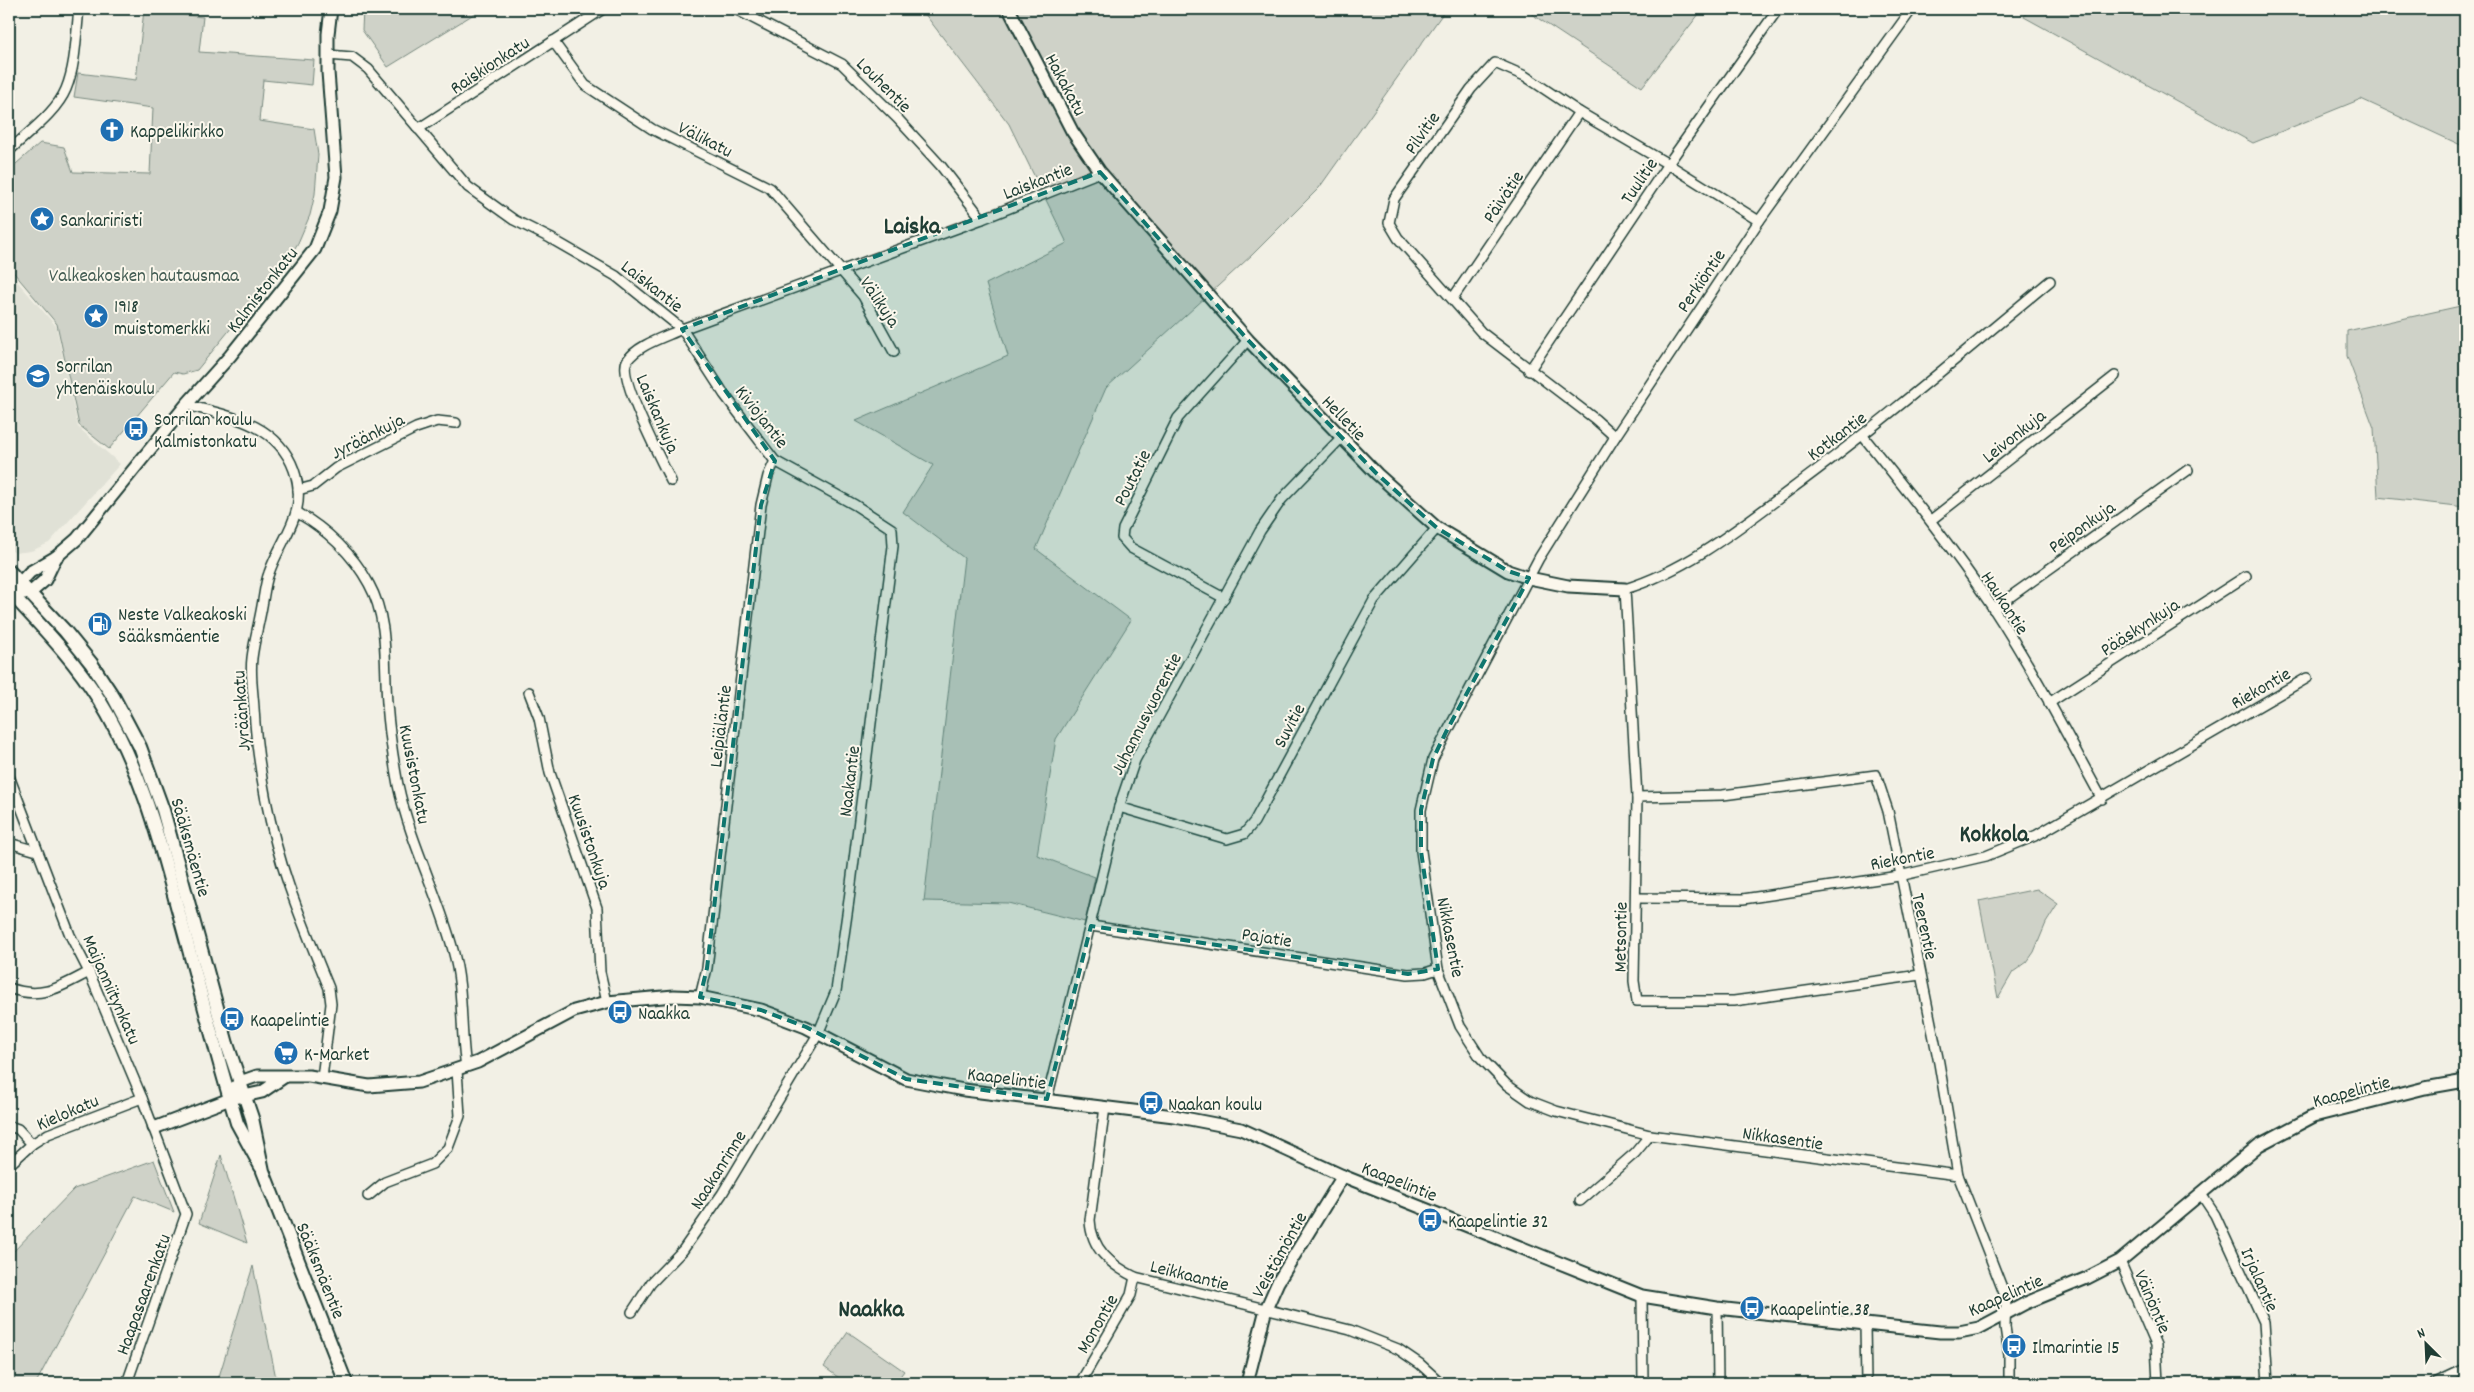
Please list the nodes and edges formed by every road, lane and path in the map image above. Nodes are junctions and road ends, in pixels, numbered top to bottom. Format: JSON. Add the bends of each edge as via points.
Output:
{"nodes":[{"id":1,"x":79,"y":9,"type":"edge"},
{"id":2,"x":331,"y":9,"type":"edge"},
{"id":3,"x":603,"y":9,"type":"edge"},
{"id":4,"x":735,"y":9,"type":"edge"},
{"id":5,"x":1009,"y":9,"type":"edge"},
{"id":6,"x":1778,"y":9,"type":"edge"},
{"id":7,"x":1912,"y":9,"type":"edge"},
{"id":8,"x":554,"y":42,"type":"junction"},
{"id":9,"x":328,"y":55,"type":"junction"},
{"id":10,"x":1579,"y":112,"type":"junction"},
{"id":11,"x":418,"y":129,"type":"junction"},
{"id":12,"x":9,"y":151,"type":"edge"},
{"id":13,"x":1668,"y":164,"type":"junction"},
{"id":14,"x":1100,"y":172,"type":"junction"},
{"id":15,"x":982,"y":219,"type":"junction"},
{"id":16,"x":1759,"y":221,"type":"junction"},
{"id":17,"x":838,"y":270,"type":"junction"},
{"id":18,"x":2050,"y":281,"type":"dead end"},
{"id":19,"x":1453,"y":298,"type":"junction"},
{"id":20,"x":682,"y":329,"type":"junction"},
{"id":21,"x":1248,"y":340,"type":"junction"},
{"id":22,"x":894,"y":352,"type":"dead end"},
{"id":23,"x":1529,"y":371,"type":"junction"},
{"id":24,"x":2114,"y":376,"type":"dead end"},
{"id":25,"x":186,"y":405,"type":"junction"},
{"id":26,"x":456,"y":423,"type":"dead end"},
{"id":27,"x":1863,"y":436,"type":"junction"},
{"id":28,"x":1615,"y":437,"type":"junction"},
{"id":29,"x":1341,"y":438,"type":"junction"},
{"id":30,"x":774,"y":461,"type":"junction"},
{"id":31,"x":2188,"y":470,"type":"dead end"},
{"id":32,"x":671,"y":481,"type":"dead end"},
{"id":33,"x":298,"y":490,"type":"junction"},
{"id":34,"x":298,"y":513,"type":"junction"},
{"id":35,"x":1931,"y":520,"type":"junction"},
{"id":36,"x":1437,"y":528,"type":"junction"},
{"id":37,"x":892,"y":529,"type":"joint"},
{"id":38,"x":56,"y":557,"type":"junction"},
{"id":39,"x":9,"y":570,"type":"edge"},
{"id":40,"x":2246,"y":576,"type":"dead end"},
{"id":41,"x":1529,"y":578,"type":"junction"},
{"id":42,"x":19,"y":582,"type":"junction"},
{"id":43,"x":1626,"y":589,"type":"junction"},
{"id":44,"x":10,"y":593,"type":"edge"},
{"id":45,"x":30,"y":593,"type":"junction"},
{"id":46,"x":1224,"y":598,"type":"junction"},
{"id":47,"x":1993,"y":609,"type":"junction"},
{"id":48,"x":2307,"y":678,"type":"dead end"},
{"id":49,"x":529,"y":692,"type":"dead end"},
{"id":50,"x":2049,"y":703,"type":"junction"},
{"id":51,"x":9,"y":776,"type":"edge"},
{"id":52,"x":1637,"y":797,"type":"junction"},
{"id":53,"x":2102,"y":799,"type":"junction"},
{"id":54,"x":1119,"y":807,"type":"junction"},
{"id":55,"x":9,"y":843,"type":"edge"},
{"id":56,"x":37,"y":851,"type":"junction"},
{"id":57,"x":1899,"y":876,"type":"junction"},
{"id":58,"x":1636,"y":898,"type":"junction"},
{"id":59,"x":1091,"y":926,"type":"junction"},
{"id":60,"x":1438,"y":969,"type":"junction"},
{"id":61,"x":89,"y":972,"type":"junction"},
{"id":62,"x":1920,"y":976,"type":"junction"},
{"id":63,"x":9,"y":988,"type":"edge"},
{"id":64,"x":700,"y":997,"type":"junction"},
{"id":65,"x":607,"y":1002,"type":"junction"},
{"id":66,"x":818,"y":1034,"type":"junction"},
{"id":67,"x":462,"y":1069,"type":"junction"},
{"id":68,"x":284,"y":1077,"type":"junction"},
{"id":69,"x":322,"y":1078,"type":"junction"},
{"id":70,"x":2465,"y":1081,"type":"edge"},
{"id":71,"x":240,"y":1082,"type":"junction"},
{"id":72,"x":246,"y":1097,"type":"junction"},
{"id":73,"x":142,"y":1098,"type":"junction"},
{"id":74,"x":230,"y":1099,"type":"junction"},
{"id":75,"x":1047,"y":1099,"type":"junction"},
{"id":76,"x":1105,"y":1106,"type":"junction"},
{"id":77,"x":9,"y":1126,"type":"edge"},
{"id":78,"x":154,"y":1128,"type":"junction"},
{"id":79,"x":1650,"y":1135,"type":"junction"},
{"id":80,"x":32,"y":1144,"type":"junction"},
{"id":81,"x":9,"y":1165,"type":"edge"},
{"id":82,"x":263,"y":1171,"type":"junction"},
{"id":83,"x":1958,"y":1175,"type":"junction"},
{"id":84,"x":1343,"y":1176,"type":"junction"},
{"id":85,"x":2201,"y":1194,"type":"junction"},
{"id":86,"x":368,"y":1196,"type":"dead end"},
{"id":87,"x":1580,"y":1201,"type":"dead end"},
{"id":88,"x":186,"y":1214,"type":"joint"},
{"id":89,"x":2120,"y":1261,"type":"junction"},
{"id":90,"x":1135,"y":1277,"type":"junction"},
{"id":91,"x":1642,"y":1296,"type":"junction"},
{"id":92,"x":1717,"y":1308,"type":"junction"},
{"id":93,"x":1266,"y":1309,"type":"junction"},
{"id":94,"x":632,"y":1312,"type":"dead end"},
{"id":95,"x":2005,"y":1314,"type":"junction"},
{"id":96,"x":1865,"y":1324,"type":"junction"},
{"id":97,"x":2465,"y":1369,"type":"edge"},
{"id":98,"x":127,"y":1383,"type":"edge"},
{"id":99,"x":346,"y":1383,"type":"edge"},
{"id":100,"x":1080,"y":1383,"type":"edge"},
{"id":101,"x":1247,"y":1383,"type":"edge"},
{"id":102,"x":1441,"y":1383,"type":"edge"},
{"id":103,"x":1643,"y":1383,"type":"edge"},
{"id":104,"x":1718,"y":1383,"type":"edge"},
{"id":105,"x":1866,"y":1383,"type":"edge"},
{"id":106,"x":2009,"y":1383,"type":"edge"},
{"id":107,"x":2158,"y":1383,"type":"edge"},
{"id":108,"x":2268,"y":1383,"type":"edge"},
{"id":109,"x":2435,"y":1383,"type":"edge"}],
"edges":[{"from":1,"to":12,"type":"street","via":[[66,90],[57,104]]},
{"from":2,"to":9,"type":"street","name":"Kalmistonkatu"},
{"from":3,"to":8,"type":"street","name":"Raiskionkatu"},
{"from":4,"to":15,"type":"street","name":"Louhentie","via":[[842,64],[941,166]]},
{"from":5,"to":14,"type":"street","name":"Hakakatu","via":[[1072,131]]},
{"from":6,"to":13,"type":"street","name":"Tuulitie"},
{"from":7,"to":16,"type":"street","name":"Perkiöntie"},
{"from":8,"to":11,"type":"street","name":"Raiskionkatu"},
{"from":8,"to":17,"type":"street","name":"Välikatu","via":[[585,85],[652,129],[770,188],[822,246]]},
{"from":9,"to":11,"type":"street","name":"Laiskantie","via":[[352,57],[368,69]]},
{"from":9,"to":25,"type":"street","name":"Kalmistonkatu","via":[[336,177],[330,211],[315,249],[230,356]]},
{"from":10,"to":13,"type":"street","name":"Pilvitie"},
{"from":10,"to":19,"type":"street","name":"Päivätie"},
{"from":10,"to":19,"type":"street","name":"Pilvitie","via":[[1525,76],[1495,63],[1471,89],[1394,199],[1389,223],[1398,238]]},
{"from":11,"to":20,"type":"street","name":"Laiskantie","via":[[468,187],[514,220],[616,276]]},
{"from":13,"to":16,"type":"street","name":"Pilvitie"},
{"from":13,"to":23,"type":"street","name":"Tuulitie"},
{"from":14,"to":15,"type":"street","name":"Laiskantie"},
{"from":14,"to":21,"type":"street","name":"Helletie"},
{"from":15,"to":17,"type":"street","name":"Laiskantie"},
{"from":16,"to":28,"type":"street","name":"Perkiöntie"},
{"from":17,"to":20,"type":"street","name":"Laiskantie"},
{"from":17,"to":22,"type":"street","name":"Välikuja","via":[[863,296]]},
{"from":18,"to":27,"type":"street","name":"Kotkantie"},
{"from":19,"to":23,"type":"street","name":"Pilvitie","via":[[1481,332]]},
{"from":20,"to":30,"type":"street","name":"Kiviojantie","via":[[724,394]]},
{"from":20,"to":32,"type":"street","name":"Laiskankuja","via":[[633,354],[626,362],[624,374]]},
{"from":21,"to":29,"type":"street","name":"Helletie"},
{"from":21,"to":46,"type":"street","name":"Poutatie","via":[[1178,418],[1123,529],[1122,538],[1131,548]]},
{"from":23,"to":28,"type":"street","name":"Pilvitie"},
{"from":24,"to":35,"type":"street","name":"Leivonkuja"},
{"from":25,"to":33,"type":"street","name":"Jyräänkatu","via":[[242,419],[262,430],[278,443],[293,469]]},
{"from":25,"to":38,"type":"street","name":"Kalmistonkatu","via":[[91,523]]},
{"from":26,"to":33,"type":"street","name":"Jyräänkuja","via":[[437,421],[416,428],[336,468],[313,486]]},
{"from":27,"to":35,"type":"street","name":"Haukantie"},
{"from":27,"to":43,"type":"street","name":"Kotkantie","via":[[1757,515],[1688,561],[1650,581]]},
{"from":28,"to":41,"type":"street","name":"Perkiöntie"},
{"from":29,"to":36,"type":"street","name":"Helletie"},
{"from":29,"to":46,"type":"street","name":"Juhannusvuorentie","via":[[1282,499],[1260,531]]},
{"from":30,"to":37,"type":"street","name":"Kiviojantie"},
{"from":30,"to":64,"type":"street","name":"Leipiäläntie","via":[[761,504],[707,968]]},
{"from":31,"to":47,"type":"street","name":"Peiponkuja"},
{"from":33,"to":34,"type":"street","name":"Jyräänkatu"},
{"from":34,"to":67,"type":"street","name":"Kuusistonkatu","via":[[317,524],[352,558],[370,584],[379,608],[384,628],[390,736],[398,786],[453,950],[461,988]]},
{"from":34,"to":69,"type":"street","name":"Jyräänkatu","via":[[268,574],[252,660],[253,692],[255,728],[278,853],[329,988],[331,1004]]},
{"from":35,"to":47,"type":"street","name":"Haukantie"},
{"from":36,"to":41,"type":"street","name":"Helletie","via":[[1508,571]]},
{"from":36,"to":54,"type":"street","name":"Suvitie","via":[[1374,600],[1254,822],[1244,834],[1227,839]]},
{"from":37,"to":66,"type":"street","name":"Naakantie","via":[[894,537],[887,600],[836,991]]},
{"from":38,"to":42,"type":"street","name":"Kalmistonkatu"},
{"from":38,"to":45,"type":"street","name":"Kalmistonkatu","via":[[45,580]]},
{"from":39,"to":42,"type":"main road","name":"Sääksmäentie"},
{"from":40,"to":50,"type":"street","name":"Pääskynkuja"},
{"from":41,"to":43,"type":"street","name":"Helletie","via":[[1590,589]]},
{"from":41,"to":60,"type":"street","name":"Nikkasentie","via":[[1433,759],[1421,810],[1421,851]]},
{"from":42,"to":44,"type":"street","name":"Kalmistonkatu"},
{"from":42,"to":45,"type":"main road","name":"Sääksmäentie"},
{"from":43,"to":52,"type":"street","name":"Metsontie"},
{"from":44,"to":45,"type":"street"},
{"from":44,"to":74,"type":"main road","name":"Sääksmäentie","via":[[85,678],[110,718],[142,786]]},
{"from":45,"to":71,"type":"main road","name":"Sääksmäentie","via":[[91,663],[140,748],[163,810]]},
{"from":46,"to":54,"type":"street","name":"Juhannusvuorentie","via":[[1135,760]]},
{"from":47,"to":50,"type":"street","name":"Haukantie"},
{"from":48,"to":53,"type":"street","name":"Riekontie"},
{"from":49,"to":65,"type":"street","name":"Kuusistonkuja","via":[[539,718],[550,773],[597,908],[600,972]]},
{"from":50,"to":53,"type":"street","name":"Haukantie"},
{"from":51,"to":56,"type":"street","name":"Maijanniitynkatu"},
{"from":52,"to":57,"type":"street","name":"Teerentie","via":[[1723,795],[1876,775],[1888,811]]},
{"from":52,"to":58,"type":"street","name":"Metsontie"},
{"from":53,"to":57,"type":"street","name":"Riekontie","via":[[2037,835],[1986,856]]},
{"from":54,"to":59,"type":"street","name":"Juhannusvuorentie"},
{"from":55,"to":56,"type":"street"},
{"from":56,"to":61,"type":"street","name":"Maijanniitynkatu","via":[[70,935]]},
{"from":57,"to":58,"type":"street","name":"Riekontie","via":[[1743,899]]},
{"from":57,"to":62,"type":"street","name":"Teerentie"},
{"from":58,"to":62,"type":"street","name":"Metsontie","via":[[1634,981],[1637,1001],[1734,1001]]},
{"from":59,"to":60,"type":"street","name":"Pajatie","via":[[1408,974],[1425,974]]},
{"from":59,"to":75,"type":"street","name":"Juhannusvuorentie"},
{"from":60,"to":79,"type":"street","name":"Nikkasentie","via":[[1460,1026],[1480,1057],[1507,1085],[1530,1101],[1556,1111]]},
{"from":61,"to":63,"type":"street","via":[[37,994]]},
{"from":61,"to":73,"type":"street","name":"Maijanniitynkatu"},
{"from":62,"to":83,"type":"street","name":"Teerentie"},
{"from":64,"to":65,"type":"street","name":"Kaapelintie"},
{"from":64,"to":66,"type":"street","name":"Kaapelintie","via":[[761,1010]]},
{"from":65,"to":67,"type":"street","name":"Kaapelintie","via":[[574,1011]]},
{"from":66,"to":75,"type":"street","name":"Kaapelintie","via":[[906,1079],[964,1090]]},
{"from":66,"to":94,"type":"street","name":"Naakanrinne","via":[[722,1194],[683,1250],[651,1282]]},
{"from":67,"to":69,"type":"street","name":"Kaapelintie","via":[[419,1082],[393,1085],[369,1086]]},
{"from":67,"to":86,"type":"street","name":"Kuusistonkatu","via":[[460,1116],[448,1148],[432,1164],[385,1182]]},
{"from":68,"to":69,"type":"street","name":"Kaapelintie"},
{"from":68,"to":71,"type":"street","name":"Kaapelintie","via":[[257,1076]]},
{"from":68,"to":72,"type":"street","via":[[262,1092]]},
{"from":70,"to":85,"type":"street","name":"Kaapelintie","via":[[2314,1116],[2259,1145]]},
{"from":71,"to":72,"type":"main road","name":"Sääksmäentie"},
{"from":71,"to":74,"type":"street"},
{"from":72,"to":74,"type":"street"},
{"from":72,"to":82,"type":"main road","name":"Sääksmäentie"},
{"from":73,"to":78,"type":"street","name":"Maijanniitynkatu"},
{"from":73,"to":80,"type":"street","name":"Kielokatu","via":[[48,1134]]},
{"from":74,"to":78,"type":"street"},
{"from":74,"to":82,"type":"main road","name":"Sääksmäentie","via":[[237,1123]]},
{"from":75,"to":76,"type":"street","name":"Kaapelintie"},
{"from":76,"to":84,"type":"street","name":"Kaapelintie","via":[[1236,1127]]},
{"from":76,"to":90,"type":"street","name":"Leikkaantie","via":[[1090,1233],[1100,1251],[1115,1267]]},
{"from":77,"to":80,"type":"street","name":"Kielokatu","via":[[18,1129]]},
{"from":78,"to":88,"type":"street","name":"Maijanniitynkatu"},
{"from":79,"to":83,"type":"street","name":"Nikkasentie"},
{"from":79,"to":87,"type":"street","via":[[1635,1153]]},
{"from":80,"to":81,"type":"street"},
{"from":82,"to":99,"type":"main road","name":"Sääksmäentie"},
{"from":83,"to":95,"type":"street","name":"Teerentie","via":[[2006,1298]]},
{"from":84,"to":91,"type":"street","name":"Kaapelintie"},
{"from":84,"to":93,"type":"street","name":"Veistämöntie","via":[[1278,1282]]},
{"from":85,"to":89,"type":"street","name":"Kaapelintie"},
{"from":85,"to":108,"type":"street","name":"Irjalantie","via":[[2264,1322]]},
{"from":88,"to":98,"type":"street","name":"Haapasaarenkatu"},
{"from":89,"to":95,"type":"street","name":"Kaapelintie"},
{"from":89,"to":107,"type":"street","name":"Väinöntie","via":[[2156,1345]]},
{"from":90,"to":93,"type":"street","name":"Leikkaantie"},
{"from":90,"to":100,"type":"street","name":"Monontie","via":[[1131,1295]]},
{"from":91,"to":92,"type":"street","name":"Kaapelintie"},
{"from":91,"to":103,"type":"street"},
{"from":92,"to":96,"type":"street","name":"Kaapelintie"},
{"from":92,"to":104,"type":"street"},
{"from":93,"to":101,"type":"street","name":"Veistämöntie"},
{"from":93,"to":102,"type":"street","name":"Leikkaantie","via":[[1350,1330],[1398,1349]]},
{"from":95,"to":96,"type":"street","name":"Kaapelintie","via":[[1979,1328],[1960,1332]]},
{"from":95,"to":106,"type":"street","name":"Teerentie"},
{"from":96,"to":105,"type":"street"},
{"from":97,"to":109,"type":"street"}]}
